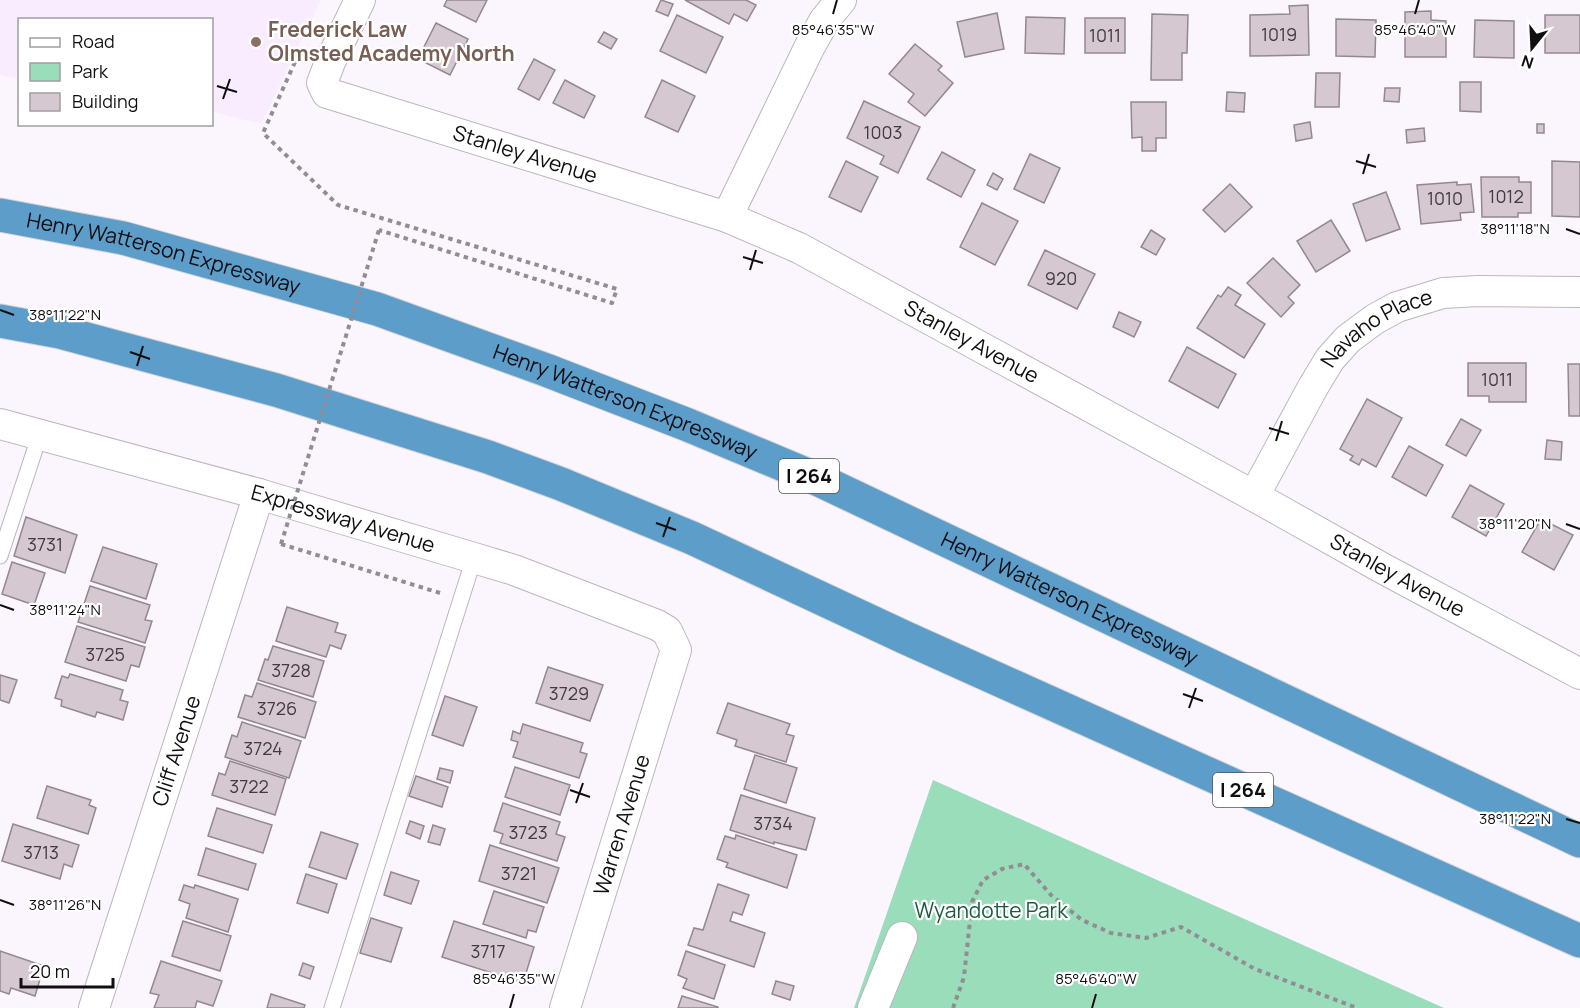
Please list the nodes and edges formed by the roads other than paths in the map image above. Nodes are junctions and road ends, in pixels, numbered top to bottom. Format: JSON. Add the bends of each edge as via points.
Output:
{"nodes":[{"id":1,"x":360,"y":0,"type":"edge"},
{"id":2,"x":841,"y":0,"type":"edge"},
{"id":3,"x":0,"y":215,"type":"edge"},
{"id":4,"x":727,"y":217,"type":"junction"},
{"id":5,"x":1580,"y":292,"type":"edge"},
{"id":6,"x":0,"y":321,"type":"edge"},
{"id":7,"x":0,"y":424,"type":"edge"},
{"id":8,"x":40,"y":434,"type":"junction"},
{"id":9,"x":1254,"y":496,"type":"junction"},
{"id":10,"x":255,"y":508,"type":"junction"},
{"id":11,"x":0,"y":556,"type":"edge"},
{"id":12,"x":474,"y":558,"type":"junction"},
{"id":13,"x":674,"y":641,"type":"joint"},
{"id":14,"x":1580,"y":674,"type":"edge"},
{"id":15,"x":1580,"y":841,"type":"edge"},
{"id":16,"x":902,"y":937,"type":"dead end"},
{"id":17,"x":1580,"y":941,"type":"edge"},
{"id":18,"x":94,"y":1008,"type":"edge"},
{"id":19,"x":333,"y":1008,"type":"edge"},
{"id":20,"x":565,"y":1008,"type":"edge"},
{"id":21,"x":873,"y":1008,"type":"edge"}],
"edges":[{"from":1,"to":4,"type":"street","name":"Stanley Avenue","via":[[322,83],[327,93]]},
{"from":2,"to":4,"type":"street","via":[[809,48]]},
{"from":3,"to":15,"type":"highway","name":"Henry Watterson Expressway","number":"I 264","via":[[123,238],[377,309],[688,425],[817,479]]},
{"from":4,"to":9,"type":"street","name":"Stanley Avenue","via":[[799,248]]},
{"from":5,"to":9,"type":"street","name":"Navaho Place","via":[[1443,293],[1397,307],[1375,319],[1330,359]]},
{"from":6,"to":17,"type":"highway","number":"I 264","via":[[60,332],[276,390],[561,484],[692,538]]},
{"from":7,"to":8,"type":"street","name":"Expressway Avenue"},
{"from":8,"to":10,"type":"street","name":"Expressway Avenue"},
{"from":8,"to":11,"type":"lane"},
{"from":9,"to":14,"type":"street","name":"Stanley Avenue"},
{"from":10,"to":12,"type":"street","name":"Expressway Avenue"},
{"from":10,"to":18,"type":"street","name":"Cliff Avenue"},
{"from":12,"to":13,"type":"street","name":"Expressway Avenue","via":[[657,625],[668,631]]},
{"from":12,"to":19,"type":"lane"},
{"from":13,"to":20,"type":"street","name":"Warren Avenue","via":[[676,650]]},
{"from":16,"to":21,"type":"street"}]}
